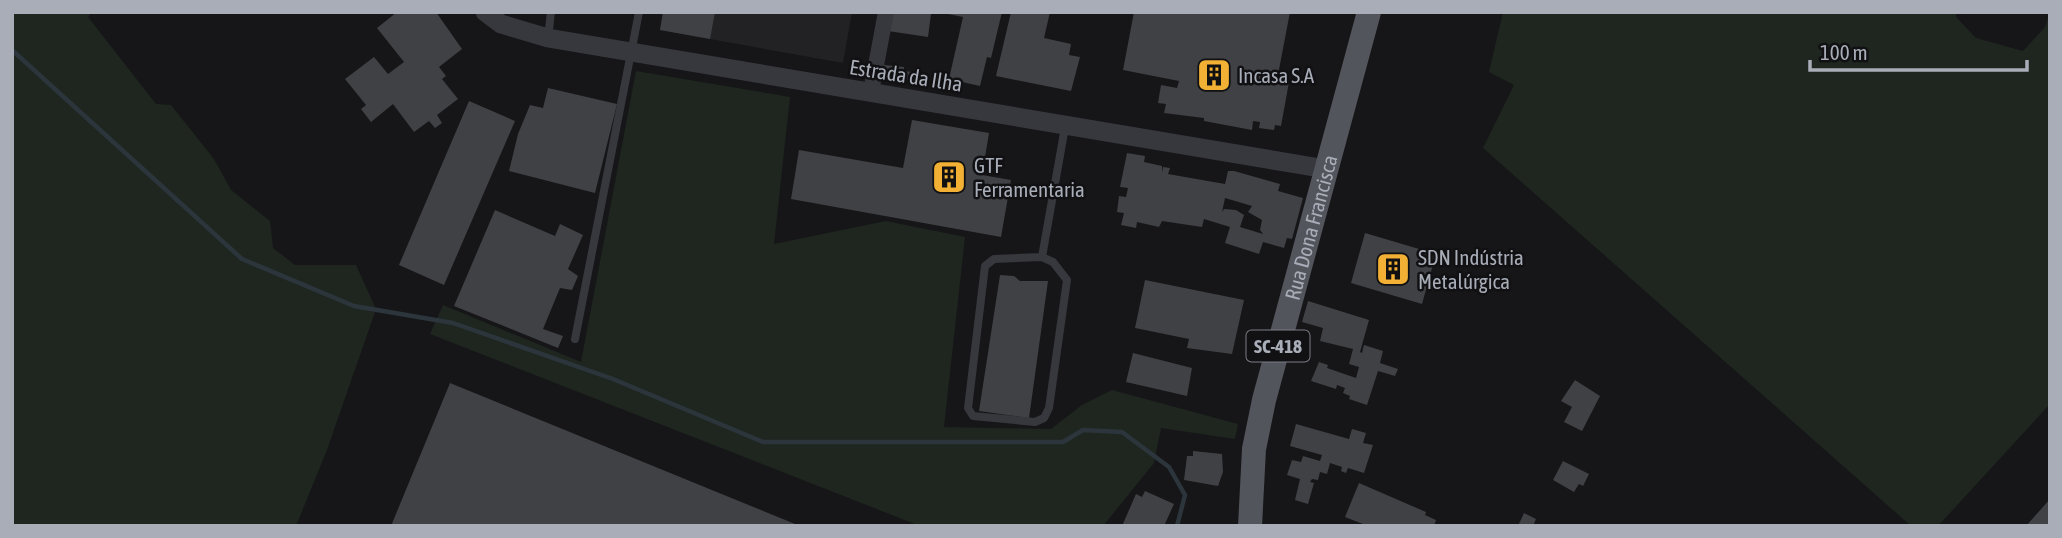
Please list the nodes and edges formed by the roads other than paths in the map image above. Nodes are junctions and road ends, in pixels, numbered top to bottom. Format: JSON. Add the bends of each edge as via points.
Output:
{"nodes":[{"id":1,"x":551,"y":12,"type":"edge"},
{"id":2,"x":639,"y":12,"type":"edge"},
{"id":3,"x":886,"y":12,"type":"edge"},
{"id":4,"x":1369,"y":12,"type":"edge"},
{"id":5,"x":496,"y":16,"type":"edge"},
{"id":6,"x":548,"y":38,"type":"junction"},
{"id":7,"x":631,"y":53,"type":"junction"},
{"id":8,"x":871,"y":92,"type":"junction"},
{"id":9,"x":1065,"y":124,"type":"junction"},
{"id":10,"x":1326,"y":169,"type":"junction"},
{"id":11,"x":1042,"y":257,"type":"junction"},
{"id":12,"x":575,"y":339,"type":"dead end"},
{"id":13,"x":1250,"y":526,"type":"edge"}],
"edges":[{"from":1,"to":6,"type":"lane"},
{"from":2,"to":7,"type":"lane"},
{"from":3,"to":8,"type":"street"},
{"from":4,"to":10,"type":"main road","name":"Rua Dona Francisca","number":"SC-418"},
{"from":5,"to":6,"type":"street","name":"Estrada da Ilha"},
{"from":6,"to":7,"type":"street","name":"Estrada da Ilha"},
{"from":7,"to":8,"type":"street","name":"Estrada da Ilha"},
{"from":7,"to":12,"type":"lane"},
{"from":8,"to":9,"type":"street","name":"Estrada da Ilha"},
{"from":9,"to":10,"type":"street","name":"Estrada da Ilha"},
{"from":9,"to":11,"type":"lane"},
{"from":10,"to":13,"type":"main road","name":"Rua Dona Francisca","number":"SC-418","via":[[1261,412]]},
{"from":11,"to":11,"type":"lane","via":[[994,259],[985,266],[968,408],[973,415],[1035,422],[1044,418],[1049,408],[1067,280],[1053,262]]}]}
